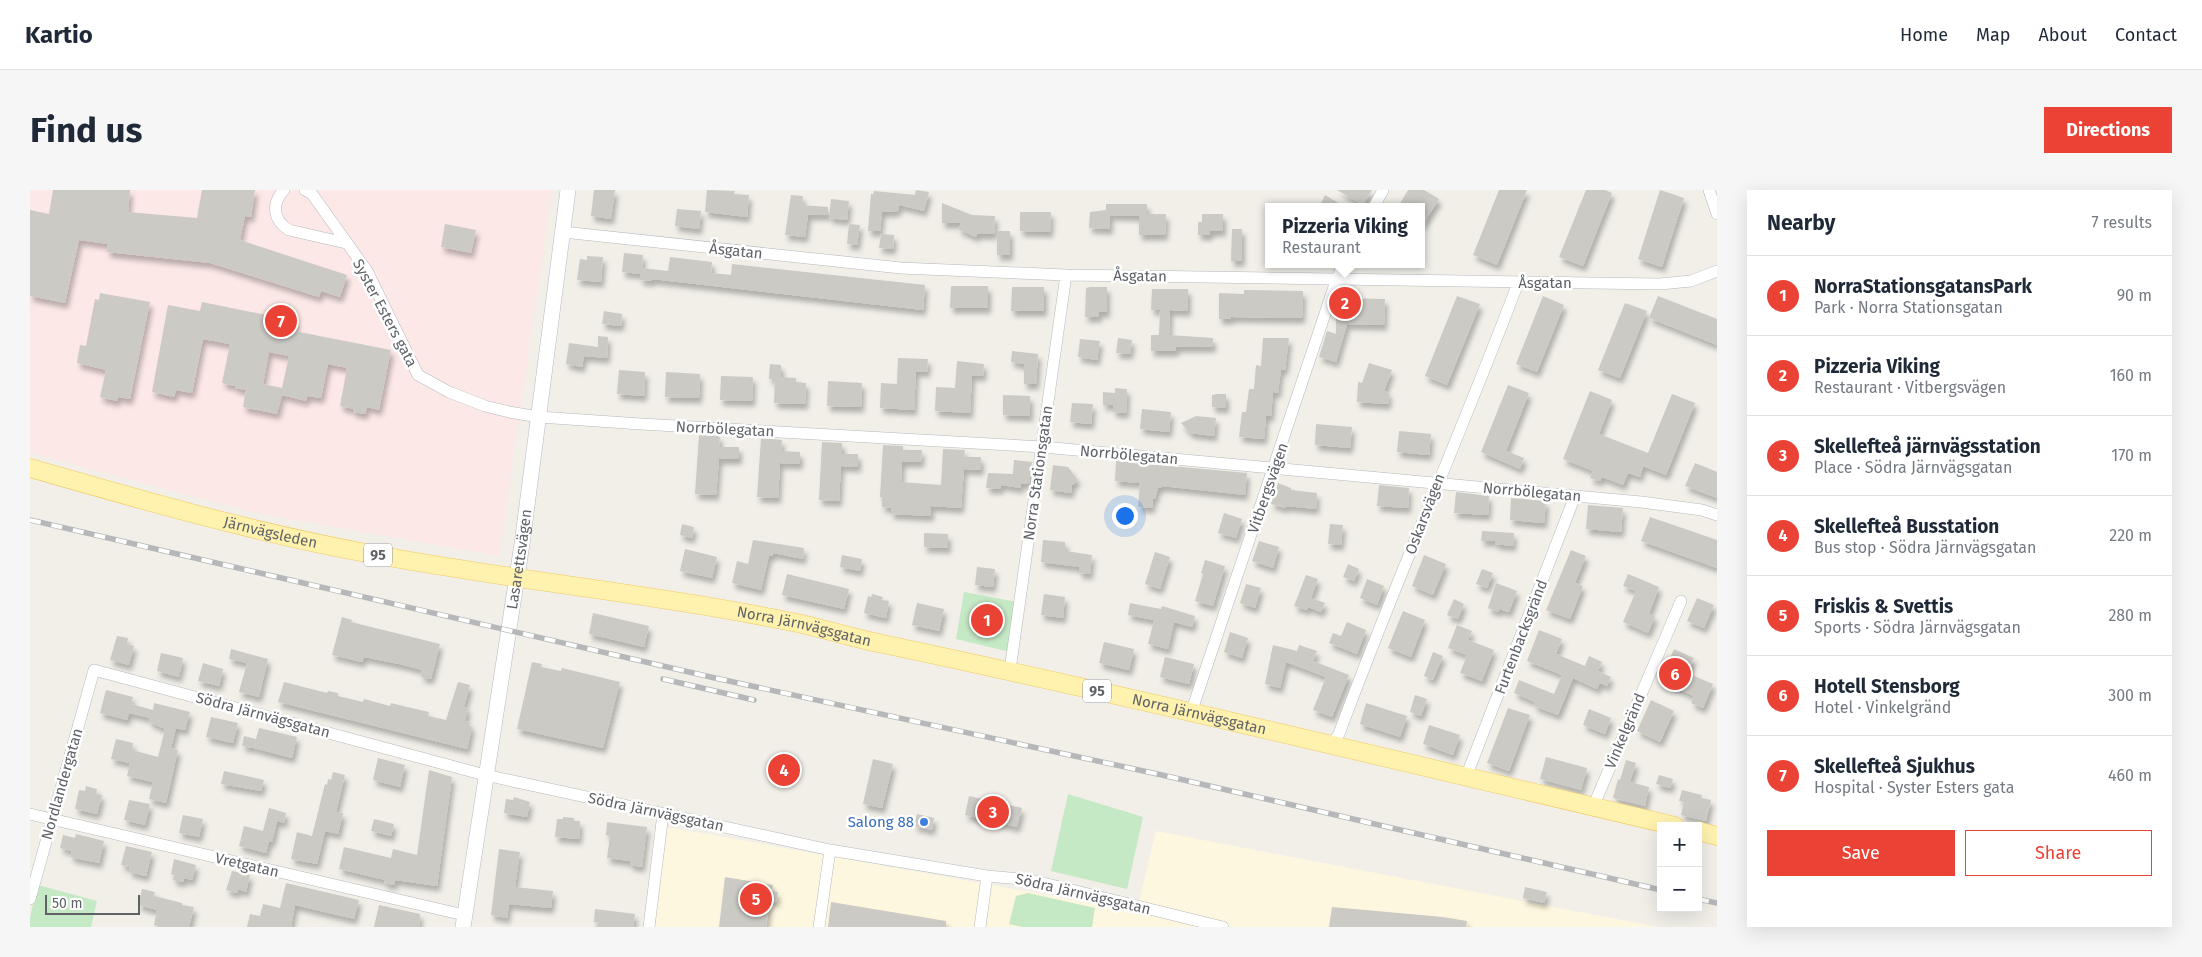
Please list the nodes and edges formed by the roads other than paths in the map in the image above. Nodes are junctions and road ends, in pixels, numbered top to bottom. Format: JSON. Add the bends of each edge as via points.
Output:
{"nodes":[{"id":1,"x":284,"y":190,"type":"edge"},
{"id":2,"x":305,"y":190,"type":"edge"},
{"id":3,"x":568,"y":190,"type":"edge"},
{"id":4,"x":1383,"y":190,"type":"edge"},
{"id":5,"x":1709,"y":190,"type":"edge"},
{"id":6,"x":1376,"y":203,"type":"edge"},
{"id":7,"x":1717,"y":214,"type":"edge"},
{"id":8,"x":563,"y":232,"type":"junction"},
{"id":9,"x":346,"y":243,"type":"junction"},
{"id":10,"x":1342,"y":268,"type":"edge"},
{"id":11,"x":1717,"y":271,"type":"edge"},
{"id":12,"x":1066,"y":275,"type":"junction"},
{"id":13,"x":1337,"y":278,"type":"junction"},
{"id":14,"x":1518,"y":283,"type":"junction"},
{"id":15,"x":539,"y":417,"type":"junction"},
{"id":16,"x":1043,"y":447,"type":"junction"},
{"id":17,"x":30,"y":468,"type":"edge"},
{"id":18,"x":1275,"y":469,"type":"junction"},
{"id":19,"x":1437,"y":483,"type":"junction"},
{"id":20,"x":1575,"y":496,"type":"junction"},
{"id":21,"x":1717,"y":515,"type":"edge"},
{"id":22,"x":516,"y":578,"type":"junction"},
{"id":23,"x":1681,"y":601,"type":"dead end"},
{"id":24,"x":94,"y":670,"type":"joint"},
{"id":25,"x":1010,"y":670,"type":"junction"},
{"id":26,"x":1191,"y":713,"type":"junction"},
{"id":27,"x":1331,"y":745,"type":"junction"},
{"id":28,"x":485,"y":774,"type":"junction"},
{"id":29,"x":1466,"y":777,"type":"junction"},
{"id":30,"x":1593,"y":807,"type":"junction"},
{"id":31,"x":30,"y":814,"type":"edge"},
{"id":32,"x":663,"y":814,"type":"junction"},
{"id":33,"x":52,"y":819,"type":"junction"},
{"id":34,"x":1658,"y":822,"type":"edge"},
{"id":35,"x":1702,"y":832,"type":"edge"},
{"id":36,"x":1717,"y":836,"type":"edge"},
{"id":37,"x":830,"y":850,"type":"junction"},
{"id":38,"x":987,"y":876,"type":"junction"},
{"id":39,"x":30,"y":898,"type":"edge"},
{"id":40,"x":464,"y":921,"type":"edge"},
{"id":41,"x":649,"y":927,"type":"edge"},
{"id":42,"x":819,"y":927,"type":"edge"},
{"id":43,"x":980,"y":927,"type":"edge"},
{"id":44,"x":1224,"y":927,"type":"edge"}],
"edges":[{"from":1,"to":9,"type":"street","name":"Syster Esters gata","via":[[277,200],[276,209],[276,220],[282,226]]},
{"from":2,"to":9,"type":"street","name":"Syster Esters gata","via":[[312,194]]},
{"from":3,"to":8,"type":"main road","name":"Lasarettsvägen"},
{"from":4,"to":6,"type":"street"},
{"from":5,"to":7,"type":"street"},
{"from":8,"to":12,"type":"street","name":"Åsgatan","via":[[901,268]]},
{"from":8,"to":15,"type":"main road","name":"Lasarettsvägen"},
{"from":9,"to":15,"type":"street","name":"Syster Esters gata","via":[[367,272],[418,375],[431,384],[485,406]]},
{"from":10,"to":13,"type":"street","name":"Vitbergsvägen"},
{"from":11,"to":14,"type":"street","name":"Åsgatan","via":[[1691,281],[1660,284]]},
{"from":12,"to":13,"type":"street","name":"Åsgatan"},
{"from":12,"to":16,"type":"street","name":"Norra Stationsgatan"},
{"from":13,"to":14,"type":"street","name":"Åsgatan"},
{"from":13,"to":18,"type":"street","name":"Vitbergsvägen"},
{"from":14,"to":19,"type":"street","name":"Oskarsvägen"},
{"from":15,"to":16,"type":"street","name":"Norrbölegatan"},
{"from":15,"to":22,"type":"main road","name":"Lasarettsvägen"},
{"from":16,"to":18,"type":"street","name":"Norrbölegatan"},
{"from":16,"to":25,"type":"street","name":"Norra Stationsgatan"},
{"from":17,"to":22,"type":"main road","name":"Järnvägsleden","number":"95","via":[[259,530],[366,553]]},
{"from":18,"to":19,"type":"street","name":"Norrbölegatan"},
{"from":18,"to":26,"type":"street","name":"Vitbergsvägen"},
{"from":19,"to":20,"type":"street","name":"Norrbölegatan"},
{"from":19,"to":27,"type":"street","name":"Oskarsvägen","via":[[1339,734]]},
{"from":20,"to":21,"type":"street","name":"Norrbölegatan","via":[[1702,510]]},
{"from":20,"to":29,"type":"street","name":"Furtenbacksgränd"},
{"from":22,"to":25,"type":"main road","name":"Norra Järnvägsgatan","number":"95","via":[[728,610]]},
{"from":22,"to":28,"type":"main road","name":"Lasarettsvägen"},
{"from":23,"to":30,"type":"street","name":"Vinkelgränd"},
{"from":24,"to":28,"type":"street","name":"Södra Järnvägsgatan"},
{"from":24,"to":33,"type":"street","name":"Nordlandergatan"},
{"from":25,"to":26,"type":"main road","name":"Norra Järnvägsgatan","number":"95"},
{"from":26,"to":27,"type":"main road","name":"Norra Järnvägsgatan","number":"95"},
{"from":27,"to":29,"type":"main road","name":"Norra Järnvägsgatan","number":"95"},
{"from":28,"to":32,"type":"street","name":"Södra Järnvägsgatan"},
{"from":28,"to":40,"type":"main road","name":"Lasarettsvägen"},
{"from":29,"to":30,"type":"main road","name":"Norra Järnvägsgatan","number":"95"},
{"from":30,"to":34,"type":"main road","name":"Norra Järnvägsgatan","number":"95"},
{"from":31,"to":33,"type":"street","name":"Vretgatan"},
{"from":32,"to":37,"type":"street","name":"Södra Järnvägsgatan"},
{"from":32,"to":41,"type":"street"},
{"from":33,"to":39,"type":"street","name":"Nordlandergatan"},
{"from":33,"to":40,"type":"street","name":"Vretgatan"},
{"from":35,"to":36,"type":"main road"},
{"from":37,"to":38,"type":"street","name":"Södra Järnvägsgatan"},
{"from":37,"to":42,"type":"street"},
{"from":38,"to":43,"type":"street"},
{"from":38,"to":44,"type":"street","name":"Södra Järnvägsgatan","via":[[1031,880]]}]}
